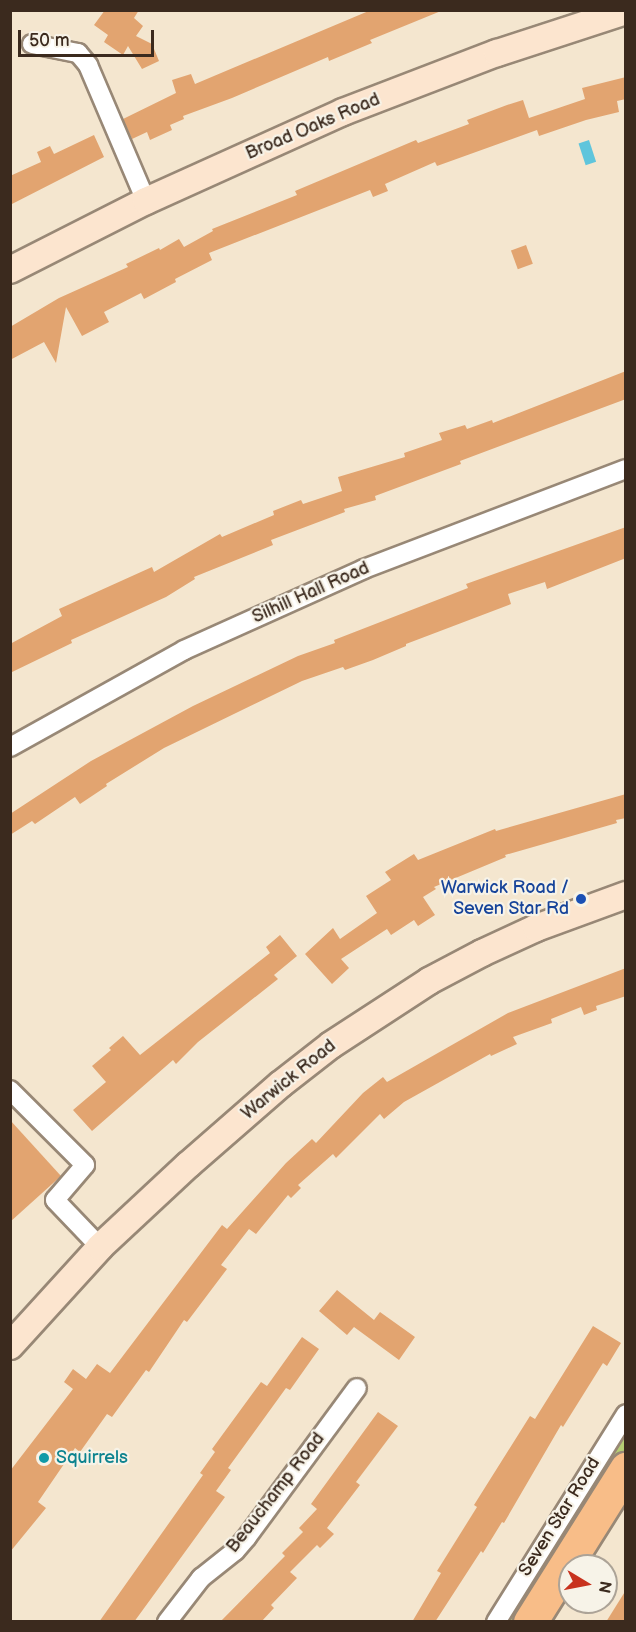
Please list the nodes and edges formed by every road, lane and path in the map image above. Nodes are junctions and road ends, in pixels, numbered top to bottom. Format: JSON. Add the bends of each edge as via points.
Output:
{"nodes":[{"id":1,"x":626,"y":10,"type":"edge"},
{"id":2,"x":32,"y":44,"type":"dead end"},
{"id":3,"x":146,"y":201,"type":"junction"},
{"id":4,"x":10,"y":270,"type":"edge"},
{"id":5,"x":626,"y":470,"type":"edge"},
{"id":6,"x":10,"y":747,"type":"edge"},
{"id":7,"x":626,"y":896,"type":"edge"},
{"id":8,"x":10,"y":1090,"type":"edge"},
{"id":9,"x":100,"y":1247,"type":"junction"},
{"id":10,"x":10,"y":1346,"type":"edge"},
{"id":11,"x":357,"y":1388,"type":"dead end"},
{"id":12,"x":626,"y":1414,"type":"edge"},
{"id":13,"x":626,"y":1469,"type":"edge"},
{"id":14,"x":536,"y":1618,"type":"edge"},
{"id":15,"x":167,"y":1622,"type":"edge"},
{"id":16,"x":496,"y":1622,"type":"edge"}],
"edges":[{"from":1,"to":3,"type":"main road","name":"Broad Oaks Road","via":[[497,53],[343,112]]},
{"from":2,"to":3,"type":"street","via":[[78,53],[88,65]]},
{"from":3,"to":4,"type":"main road","name":"Broad Oaks Road"},
{"from":5,"to":6,"type":"street","name":"Silhill Hall Road","via":[[364,569],[195,645]]},
{"from":7,"to":9,"type":"main road","name":"Warwick Road","via":[[536,928],[482,953],[383,1010],[282,1084]]},
{"from":8,"to":9,"type":"street","via":[[85,1164],[55,1200]]},
{"from":9,"to":10,"type":"main road","name":"Warwick Road"},
{"from":11,"to":15,"type":"street","name":"Beauchamp Road","via":[[247,1537],[201,1578]]},
{"from":12,"to":16,"type":"street","name":"Seven Star Road"},
{"from":13,"to":14,"type":"highway","name":"Seven Star Road"}]}
